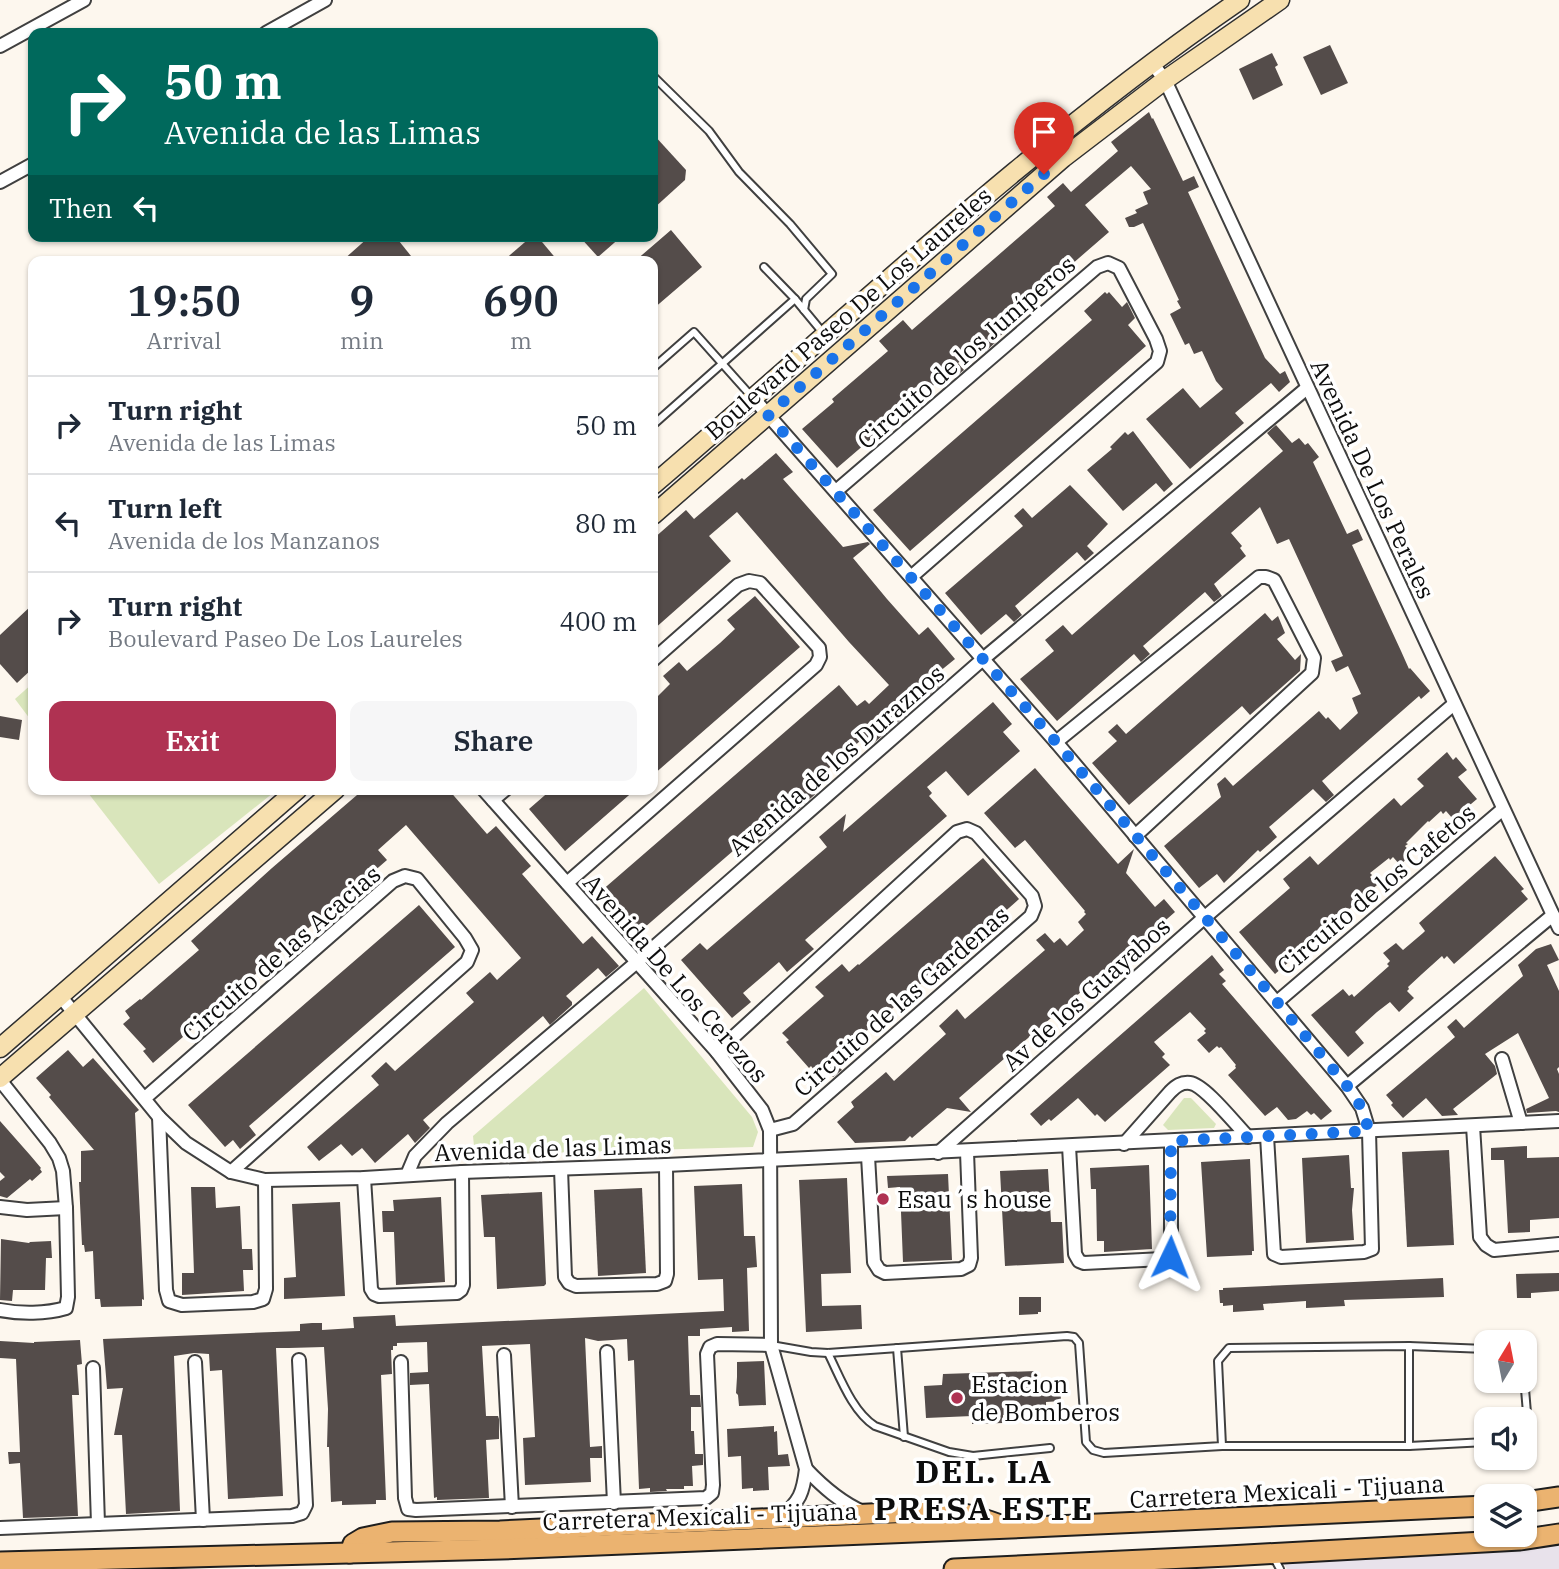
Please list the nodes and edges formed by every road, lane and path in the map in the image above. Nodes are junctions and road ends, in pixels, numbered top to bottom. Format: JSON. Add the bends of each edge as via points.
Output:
{"nodes":[{"id":1,"x":85,"y":0,"type":"edge"},
{"id":2,"x":325,"y":0,"type":"edge"},
{"id":3,"x":1240,"y":0,"type":"edge"},
{"id":4,"x":1270,"y":3,"type":"edge"},
{"id":5,"x":33,"y":28,"type":"edge"},
{"id":6,"x":274,"y":28,"type":"edge"},
{"id":7,"x":28,"y":31,"type":"edge"},
{"id":8,"x":0,"y":46,"type":"edge"},
{"id":9,"x":1152,"y":63,"type":"junction"},
{"id":10,"x":1165,"y":80,"type":"junction"},
{"id":11,"x":658,"y":81,"type":"edge"},
{"id":12,"x":28,"y":167,"type":"edge"},
{"id":13,"x":0,"y":182,"type":"edge"},
{"id":14,"x":764,"y":267,"type":"dead end"},
{"id":15,"x":795,"y":299,"type":"junction"},
{"id":16,"x":804,"y":310,"type":"junction"},
{"id":17,"x":826,"y":336,"type":"junction"},
{"id":18,"x":658,"y":364,"type":"edge"},
{"id":19,"x":721,"y":364,"type":"junction"},
{"id":20,"x":1307,"y":388,"type":"junction"},
{"id":21,"x":754,"y":399,"type":"junction"},
{"id":22,"x":768,"y":415,"type":"junction"},
{"id":23,"x":658,"y":421,"type":"edge"},
{"id":24,"x":658,"y":481,"type":"edge"},
{"id":25,"x":835,"y":491,"type":"junction"},
{"id":26,"x":658,"y":511,"type":"edge"},
{"id":27,"x":911,"y":577,"type":"junction"},
{"id":28,"x":658,"y":656,"type":"edge"},
{"id":29,"x":983,"y":659,"type":"junction"},
{"id":30,"x":1454,"y":704,"type":"junction"},
{"id":31,"x":1056,"y":742,"type":"junction"},
{"id":32,"x":291,"y":795,"type":"edge"},
{"id":33,"x":329,"y":795,"type":"edge"},
{"id":34,"x":488,"y":795,"type":"edge"},
{"id":35,"x":499,"y":795,"type":"edge"},
{"id":36,"x":493,"y":800,"type":"junction"},
{"id":37,"x":1503,"y":809,"type":"junction"},
{"id":38,"x":1135,"y":835,"type":"junction"},
{"id":39,"x":567,"y":883,"type":"junction"},
{"id":40,"x":1553,"y":915,"type":"junction"},
{"id":41,"x":1205,"y":917,"type":"junction"},
{"id":42,"x":1559,"y":928,"type":"edge"},
{"id":43,"x":637,"y":962,"type":"junction"},
{"id":44,"x":61,"y":997,"type":"junction"},
{"id":45,"x":1277,"y":1002,"type":"junction"},
{"id":46,"x":75,"y":1013,"type":"junction"},
{"id":47,"x":0,"y":1048,"type":"edge"},
{"id":48,"x":717,"y":1052,"type":"junction"},
{"id":49,"x":1502,"y":1059,"type":"dead end"},
{"id":50,"x":0,"y":1079,"type":"edge"},
{"id":51,"x":1347,"y":1086,"type":"junction"},
{"id":52,"x":145,"y":1098,"type":"junction"},
{"id":53,"x":159,"y":1117,"type":"junction"},
{"id":54,"x":1559,"y":1121,"type":"edge"},
{"id":55,"x":1521,"y":1123,"type":"junction"},
{"id":56,"x":1473,"y":1126,"type":"junction"},
{"id":57,"x":769,"y":1130,"type":"junction"},
{"id":58,"x":1369,"y":1131,"type":"junction"},
{"id":59,"x":1267,"y":1136,"type":"junction"},
{"id":60,"x":1248,"y":1137,"type":"junction"},
{"id":61,"x":1171,"y":1141,"type":"junction"},
{"id":62,"x":1124,"y":1143,"type":"junction"},
{"id":63,"x":1069,"y":1146,"type":"junction"},
{"id":64,"x":967,"y":1152,"type":"junction"},
{"id":65,"x":938,"y":1153,"type":"junction"},
{"id":66,"x":868,"y":1156,"type":"junction"},
{"id":67,"x":769,"y":1161,"type":"junction"},
{"id":68,"x":666,"y":1165,"type":"junction"},
{"id":69,"x":561,"y":1169,"type":"junction"},
{"id":70,"x":231,"y":1172,"type":"junction"},
{"id":71,"x":462,"y":1172,"type":"junction"},
{"id":72,"x":407,"y":1175,"type":"junction"},
{"id":73,"x":364,"y":1178,"type":"junction"},
{"id":74,"x":265,"y":1180,"type":"junction"},
{"id":75,"x":0,"y":1207,"type":"edge"},
{"id":76,"x":66,"y":1208,"type":"junction"},
{"id":77,"x":1559,"y":1244,"type":"edge"},
{"id":78,"x":0,"y":1310,"type":"edge"},
{"id":79,"x":771,"y":1345,"type":"junction"},
{"id":80,"x":1409,"y":1346,"type":"junction"},
{"id":81,"x":897,"y":1348,"type":"junction"},
{"id":82,"x":1474,"y":1349,"type":"edge"},
{"id":83,"x":607,"y":1352,"type":"dead end"},
{"id":84,"x":828,"y":1353,"type":"junction"},
{"id":85,"x":504,"y":1355,"type":"dead end"},
{"id":86,"x":299,"y":1360,"type":"dead end"},
{"id":87,"x":195,"y":1362,"type":"dead end"},
{"id":88,"x":401,"y":1362,"type":"dead end"},
{"id":89,"x":93,"y":1368,"type":"dead end"},
{"id":90,"x":904,"y":1437,"type":"junction"},
{"id":91,"x":1474,"y":1443,"type":"edge"},
{"id":92,"x":1222,"y":1446,"type":"junction"},
{"id":93,"x":1409,"y":1446,"type":"junction"},
{"id":94,"x":1050,"y":1448,"type":"dead end"},
{"id":95,"x":806,"y":1469,"type":"junction"},
{"id":96,"x":1559,"y":1497,"type":"edge"},
{"id":97,"x":1537,"y":1500,"type":"edge"},
{"id":98,"x":614,"y":1503,"type":"junction"},
{"id":99,"x":512,"y":1507,"type":"junction"},
{"id":100,"x":1474,"y":1507,"type":"edge"},
{"id":101,"x":864,"y":1513,"type":"junction"},
{"id":102,"x":780,"y":1518,"type":"junction"},
{"id":103,"x":203,"y":1520,"type":"junction"},
{"id":104,"x":98,"y":1524,"type":"junction"},
{"id":105,"x":0,"y":1528,"type":"edge"},
{"id":106,"x":1011,"y":1528,"type":"junction"},
{"id":107,"x":1559,"y":1534,"type":"edge"},
{"id":108,"x":351,"y":1561,"type":"edge"},
{"id":109,"x":0,"y":1562,"type":"edge"},
{"id":110,"x":1276,"y":1562,"type":"edge"},
{"id":111,"x":954,"y":1569,"type":"edge"}],
"edges":[{"from":1,"to":5,"type":"street"},
{"from":2,"to":6,"type":"street"},
{"from":3,"to":9,"type":"street","name":"Boulevard Paseo De Los Laureles"},
{"from":4,"to":10,"type":"street","name":"Boulevard Paseo De Los Laureles"},
{"from":7,"to":8,"type":"street"},
{"from":9,"to":10,"type":"street","name":"Avenida De Los Perales"},
{"from":9,"to":17,"type":"street","name":"Boulevard Paseo De Los Laureles","via":[[936,237]]},
{"from":10,"to":20,"type":"street","name":"Avenida De Los Perales"},
{"from":10,"to":22,"type":"street","name":"Boulevard Paseo De Los Laureles","via":[[1063,158]]},
{"from":11,"to":16,"type":"lane","via":[[709,131],[739,172],[832,274],[806,299]]},
{"from":12,"to":13,"type":"street"},
{"from":14,"to":15,"type":"lane"},
{"from":15,"to":16,"type":"lane"},
{"from":15,"to":19,"type":"lane"},
{"from":16,"to":17,"type":"lane"},
{"from":17,"to":21,"type":"street","name":"Boulevard Paseo De Los Laureles"},
{"from":18,"to":19,"type":"lane","via":[[694,332]]},
{"from":19,"to":21,"type":"lane"},
{"from":19,"to":23,"type":"lane"},
{"from":20,"to":29,"type":"street","name":"Avenida de los Duraznos"},
{"from":20,"to":30,"type":"street","name":"Avenida De Los Perales"},
{"from":21,"to":22,"type":"street"},
{"from":21,"to":24,"type":"street","name":"Boulevard Paseo De Los Laureles"},
{"from":22,"to":25,"type":"street"},
{"from":22,"to":26,"type":"street","name":"Boulevard Paseo De Los Laureles"},
{"from":25,"to":27,"type":"street"},
{"from":25,"to":27,"type":"street","name":"Circuito de los Juníperos","via":[[1097,267],[1108,263],[1119,268],[1156,339],[1157,362]]},
{"from":27,"to":29,"type":"street"},
{"from":28,"to":39,"type":"street","via":[[738,584],[749,581],[760,583],[819,648],[820,657]]},
{"from":29,"to":31,"type":"street"},
{"from":29,"to":43,"type":"street","name":"Avenida de los Duraznos"},
{"from":30,"to":37,"type":"street","name":"Avenida De Los Perales"},
{"from":30,"to":41,"type":"street","name":"Av de los Guayabos"},
{"from":31,"to":38,"type":"street"},
{"from":31,"to":38,"type":"street","via":[[1259,577],[1274,580],[1314,658],[1312,673]]},
{"from":32,"to":44,"type":"street"},
{"from":33,"to":46,"type":"street"},
{"from":34,"to":36,"type":"street","name":"Avenida De Los Cerezos"},
{"from":35,"to":36,"type":"street"},
{"from":36,"to":39,"type":"street","name":"Avenida De Los Cerezos"},
{"from":37,"to":40,"type":"street","name":"Avenida De Los Perales"},
{"from":37,"to":45,"type":"street","name":"Circuito de los Cafetos"},
{"from":38,"to":41,"type":"street"},
{"from":39,"to":43,"type":"street","name":"Avenida De Los Cerezos"},
{"from":40,"to":42,"type":"street","name":"Avenida De Los Perales"},
{"from":40,"to":51,"type":"street"},
{"from":41,"to":45,"type":"street"},
{"from":41,"to":65,"type":"street","name":"Av de los Guayabos"},
{"from":43,"to":48,"type":"street","name":"Avenida De Los Cerezos"},
{"from":43,"to":72,"type":"street","name":"Avenida de los Duraznos","via":[[447,1124],[415,1156]]},
{"from":44,"to":46,"type":"street","name":"Avenida de las Limas"},
{"from":44,"to":47,"type":"street"},
{"from":45,"to":51,"type":"street"},
{"from":46,"to":50,"type":"street"},
{"from":46,"to":52,"type":"street","name":"Avenida de las Limas"},
{"from":48,"to":57,"type":"street","name":"Avenida De Los Cerezos","via":[[762,1111]]},
{"from":48,"to":57,"type":"street","name":"Circuito de las Gardenas","via":[[957,832],[967,829],[976,833],[1032,897],[1031,916],[793,1124]]},
{"from":49,"to":55,"type":"street"},
{"from":50,"to":76,"type":"street","via":[[58,1158]]},
{"from":51,"to":58,"type":"street","via":[[1362,1108]]},
{"from":52,"to":53,"type":"street","name":"Avenida de las Limas"},
{"from":52,"to":70,"type":"street","name":"Circuito de las Acacias","via":[[393,881],[405,876],[417,879],[465,938],[472,950],[467,962]]},
{"from":53,"to":70,"type":"street","name":"Avenida de las Limas","via":[[186,1143]]},
{"from":53,"to":74,"type":"street","via":[[169,1301],[182,1305],[263,1299]]},
{"from":54,"to":55,"type":"street","name":"Avenida de las Limas"},
{"from":55,"to":56,"type":"street","name":"Avenida de las Limas"},
{"from":56,"to":58,"type":"street","name":"Avenida de las Limas"},
{"from":56,"to":77,"type":"street","via":[[1480,1237],[1494,1250]]},
{"from":57,"to":67,"type":"street","name":"Avenida De Los Cerezos"},
{"from":58,"to":59,"type":"street","name":"Avenida de las Limas"},
{"from":58,"to":59,"type":"street","via":[[1372,1249],[1280,1257],[1272,1246]]},
{"from":59,"to":60,"type":"street","name":"Avenida de las Limas"},
{"from":60,"to":61,"type":"street","name":"Avenida de las Limas"},
{"from":60,"to":62,"type":"street","via":[[1206,1091],[1187,1082],[1170,1092]]},
{"from":61,"to":62,"type":"street","name":"Avenida de las Limas"},
{"from":61,"to":63,"type":"street","via":[[1170,1257],[1084,1263],[1075,1254]]},
{"from":62,"to":63,"type":"street","name":"Avenida de las Limas"},
{"from":63,"to":64,"type":"street","name":"Avenida de las Limas"},
{"from":64,"to":65,"type":"street","name":"Avenida de las Limas"},
{"from":64,"to":66,"type":"street","via":[[969,1265],[886,1273],[874,1262]]},
{"from":65,"to":66,"type":"street","name":"Avenida de las Limas"},
{"from":66,"to":67,"type":"street","name":"Avenida de las Limas"},
{"from":67,"to":68,"type":"street","name":"Avenida de las Limas"},
{"from":67,"to":79,"type":"street","name":"Avenida De Los Cerezos"},
{"from":68,"to":69,"type":"street","name":"Avenida de las Limas"},
{"from":68,"to":69,"type":"street","via":[[667,1274],[665,1281],[657,1284],[569,1283],[565,1277]]},
{"from":69,"to":71,"type":"street","name":"Avenida de las Limas"},
{"from":70,"to":74,"type":"street","name":"Avenida de las Limas"},
{"from":71,"to":72,"type":"street","name":"Avenida de las Limas"},
{"from":71,"to":73,"type":"street","via":[[463,1285],[457,1293],[374,1294]]},
{"from":72,"to":73,"type":"street","name":"Avenida de las Limas"},
{"from":73,"to":74,"type":"street","name":"Avenida de las Limas"},
{"from":75,"to":76,"type":"street"},
{"from":76,"to":78,"type":"street","via":[[66,1308]]},
{"from":79,"to":84,"type":"lane"},
{"from":79,"to":95,"type":"street","name":"Avenida De Los Cerezos"},
{"from":79,"to":98,"type":"street","via":[[717,1344],[709,1348],[712,1493],[706,1498]]},
{"from":80,"to":82,"type":"lane"},
{"from":80,"to":92,"type":"lane","via":[[1229,1348],[1218,1361]]},
{"from":80,"to":93,"type":"lane"},
{"from":81,"to":84,"type":"lane"},
{"from":81,"to":90,"type":"lane"},
{"from":81,"to":92,"type":"lane","via":[[1074,1337],[1079,1343],[1086,1441],[1093,1450]]},
{"from":83,"to":98,"type":"street"},
{"from":84,"to":90,"type":"lane","via":[[866,1421]]},
{"from":85,"to":99,"type":"street"},
{"from":86,"to":103,"type":"street","via":[[306,1505],[302,1513]]},
{"from":87,"to":103,"type":"street"},
{"from":88,"to":99,"type":"street","via":[[408,1509]]},
{"from":89,"to":104,"type":"street"},
{"from":90,"to":94,"type":"lane","via":[[973,1455]]},
{"from":91,"to":93,"type":"lane"},
{"from":92,"to":93,"type":"lane"},
{"from":95,"to":101,"type":"street","via":[[841,1501]]},
{"from":95,"to":102,"type":"street","via":[[799,1498]]},
{"from":96,"to":97,"type":"main road"},
{"from":98,"to":99,"type":"street"},
{"from":100,"to":106,"type":"main road","name":"Carretera Mexicali - Tijuana"},
{"from":101,"to":102,"type":"main road"},
{"from":101,"to":106,"type":"main road","via":[[953,1511]]},
{"from":102,"to":108,"type":"main road","via":[[392,1532],[354,1544]]},
{"from":103,"to":104,"type":"street"},
{"from":104,"to":105,"type":"street"},
{"from":106,"to":108,"type":"main road","name":"Carretera Mexicali - Tijuana","via":[[501,1549]]},
{"from":107,"to":110,"type":"main road"},
{"from":108,"to":109,"type":"main road","name":"Carretera Mexicali - Tijuana"},
{"from":110,"to":111,"type":"main road"}]}
